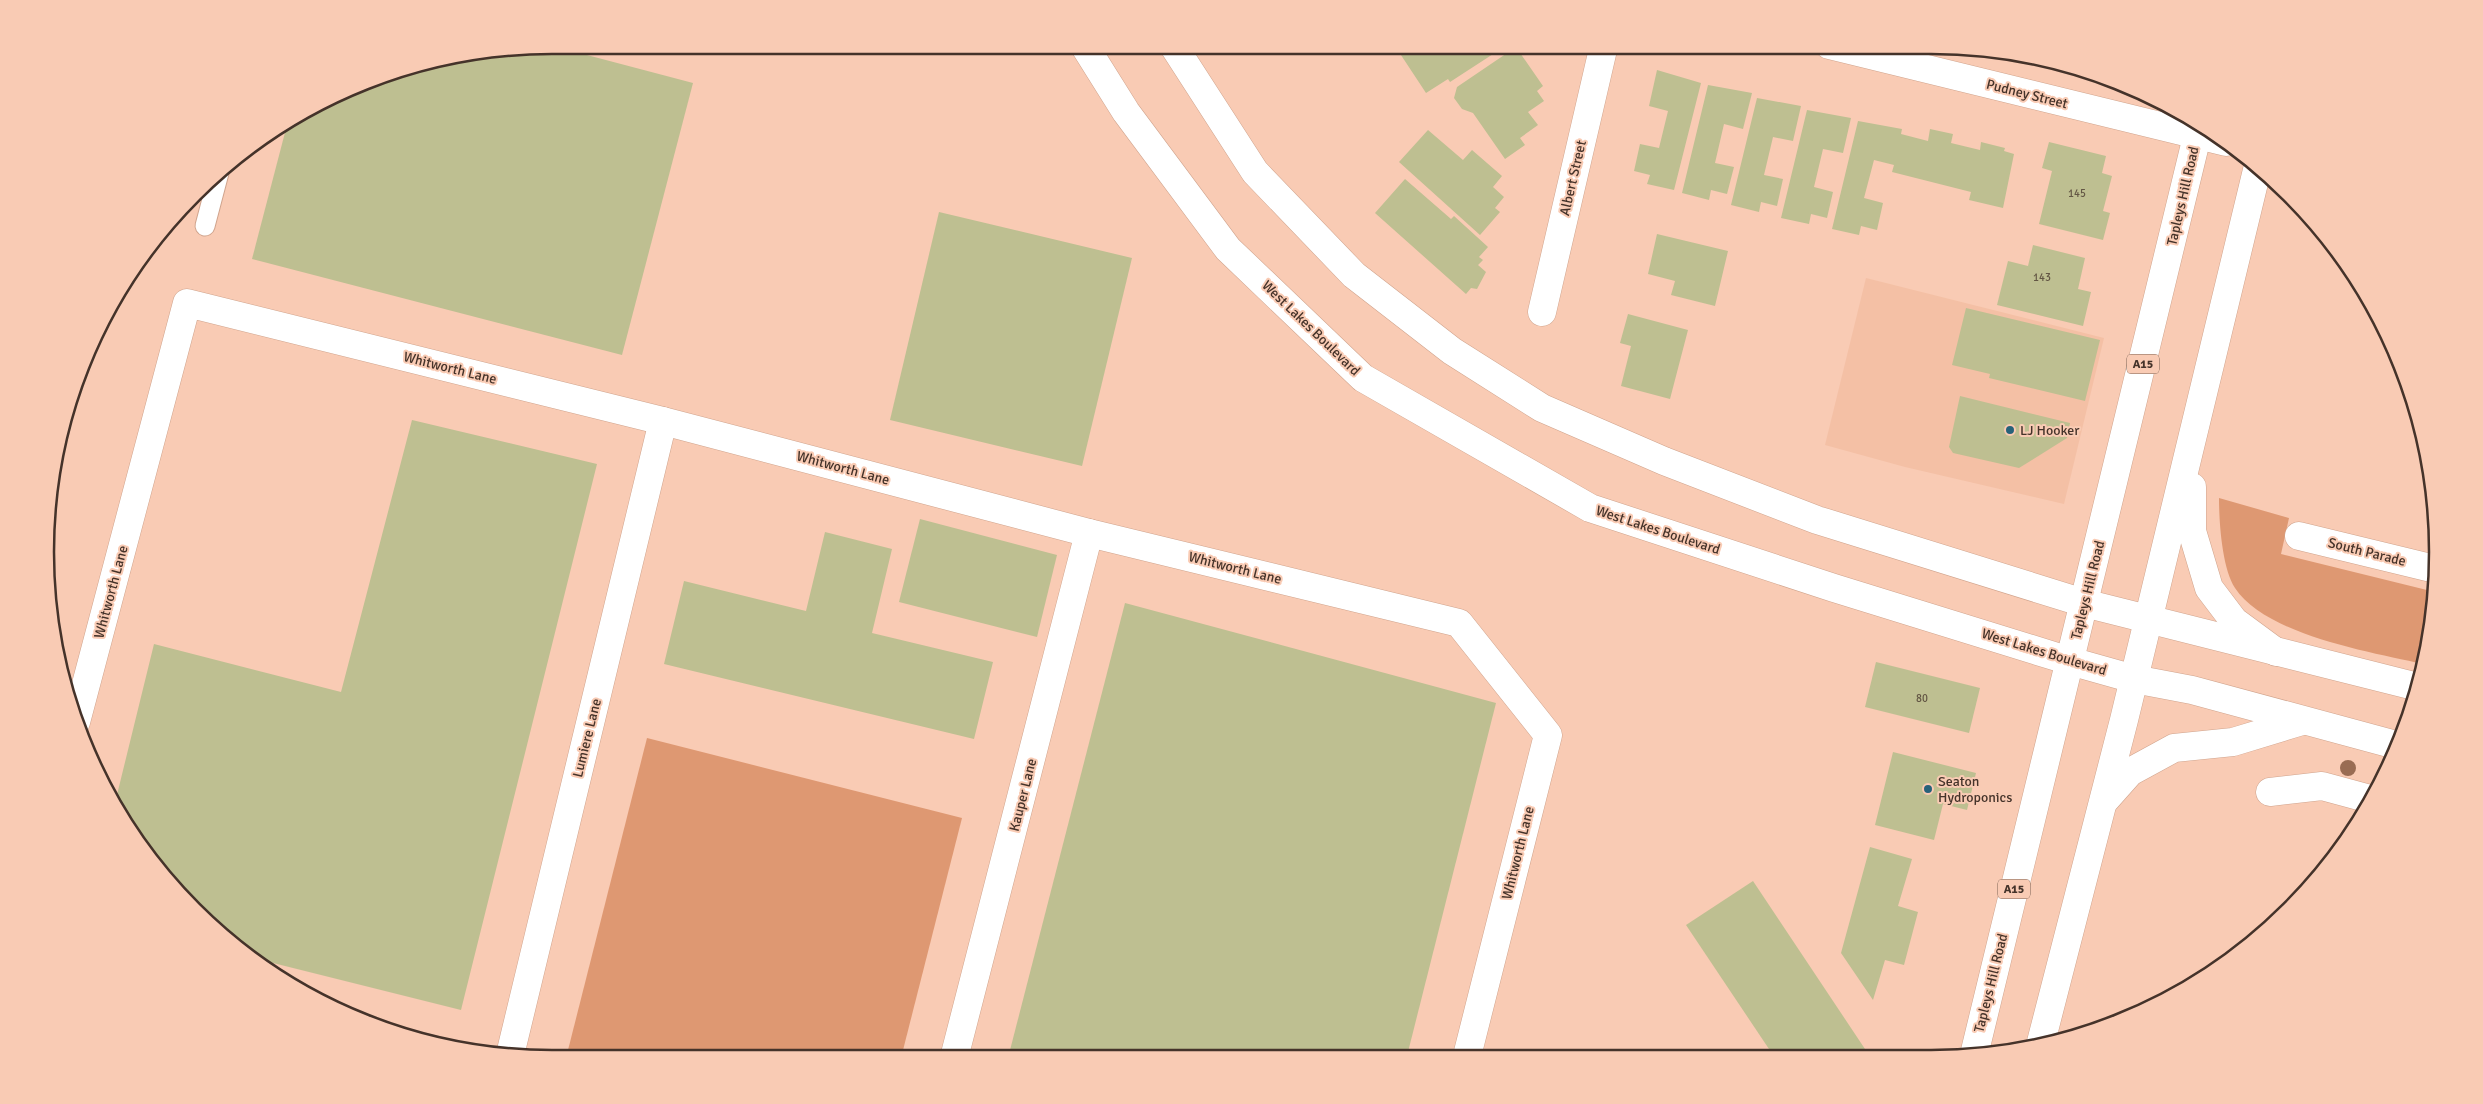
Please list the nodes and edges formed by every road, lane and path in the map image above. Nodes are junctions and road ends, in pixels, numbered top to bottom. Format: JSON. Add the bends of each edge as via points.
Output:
{"nodes":[{"id":1,"x":1090,"y":54,"type":"edge"},
{"id":2,"x":1179,"y":54,"type":"edge"},
{"id":3,"x":1602,"y":54,"type":"edge"},
{"id":4,"x":1868,"y":54,"type":"edge"},
{"id":5,"x":2192,"y":128,"type":"edge"},
{"id":6,"x":2198,"y":132,"type":"edge"},
{"id":7,"x":2256,"y":174,"type":"edge"},
{"id":8,"x":216,"y":184,"type":"edge"},
{"id":9,"x":205,"y":226,"type":"dead end"},
{"id":10,"x":1542,"y":312,"type":"dead end"},
{"id":11,"x":663,"y":421,"type":"junction"},
{"id":12,"x":2192,"y":443,"type":"junction"},
{"id":13,"x":1089,"y":533,"type":"junction"},
{"id":14,"x":2299,"y":536,"type":"dead end"},
{"id":15,"x":2429,"y":567,"type":"edge"},
{"id":16,"x":2084,"y":603,"type":"junction"},
{"id":17,"x":2148,"y":620,"type":"junction"},
{"id":18,"x":2276,"y":652,"type":"junction"},
{"id":19,"x":2070,"y":661,"type":"junction"},
{"id":20,"x":2134,"y":679,"type":"junction"},
{"id":21,"x":2411,"y":685,"type":"edge"},
{"id":22,"x":79,"y":710,"type":"edge"},
{"id":23,"x":2302,"y":721,"type":"junction"},
{"id":24,"x":2390,"y":744,"type":"edge"},
{"id":25,"x":2270,"y":792,"type":"dead end"},
{"id":26,"x":2364,"y":797,"type":"edge"},
{"id":27,"x":2104,"y":801,"type":"junction"},
{"id":28,"x":2042,"y":1037,"type":"edge"},
{"id":29,"x":512,"y":1048,"type":"edge"},
{"id":30,"x":1976,"y":1048,"type":"edge"},
{"id":31,"x":956,"y":1050,"type":"edge"},
{"id":32,"x":1469,"y":1050,"type":"edge"}],
"edges":[{"from":1,"to":19,"type":"main road","name":"West Lakes Boulevard","via":[[1126,112],[1228,249],[1363,378],[1590,508]]},
{"from":2,"to":16,"type":"main road","via":[[1255,172],[1354,275],[1452,351],[1542,408],[1817,520]]},
{"from":3,"to":10,"type":"main road","name":"Albert Street"},
{"from":4,"to":5,"type":"main road","name":"Pudney Street"},
{"from":6,"to":16,"type":"main road","name":"Tapleys Hill Road","number":"A15"},
{"from":7,"to":12,"type":"main road"},
{"from":8,"to":9,"type":"lane"},
{"from":11,"to":13,"type":"main road","name":"Whitworth Lane"},
{"from":11,"to":22,"type":"main road","name":"Whitworth Lane","via":[[187,303]]},
{"from":11,"to":29,"type":"main road","name":"Lumiere Lane"},
{"from":12,"to":17,"type":"main road"},
{"from":12,"to":18,"type":"main road","via":[[2192,531],[2209,588],[2234,622]]},
{"from":13,"to":31,"type":"main road","name":"Kauper Lane"},
{"from":13,"to":32,"type":"main road","name":"Whitworth Lane","via":[[1459,623],[1548,735]]},
{"from":14,"to":15,"type":"main road","name":"South Parade"},
{"from":16,"to":17,"type":"main road"},
{"from":16,"to":19,"type":"main road","name":"Tapleys Hill Road","number":"A15"},
{"from":17,"to":18,"type":"main road"},
{"from":17,"to":20,"type":"main road"},
{"from":18,"to":21,"type":"main road"},
{"from":19,"to":20,"type":"main road","name":"West Lakes Boulevard"},
{"from":19,"to":30,"type":"main road","name":"Tapleys Hill Road","number":"A15"},
{"from":20,"to":23,"type":"main road","name":"West Lakes Boulevard","via":[[2192,690]]},
{"from":20,"to":27,"type":"main road"},
{"from":23,"to":24,"type":"main road","name":"West Lakes Boulevard"},
{"from":23,"to":27,"type":"main road","via":[[2233,742],[2174,748],[2130,772]]},
{"from":25,"to":26,"type":"main road","via":[[2322,786]]},
{"from":27,"to":28,"type":"main road"}]}
